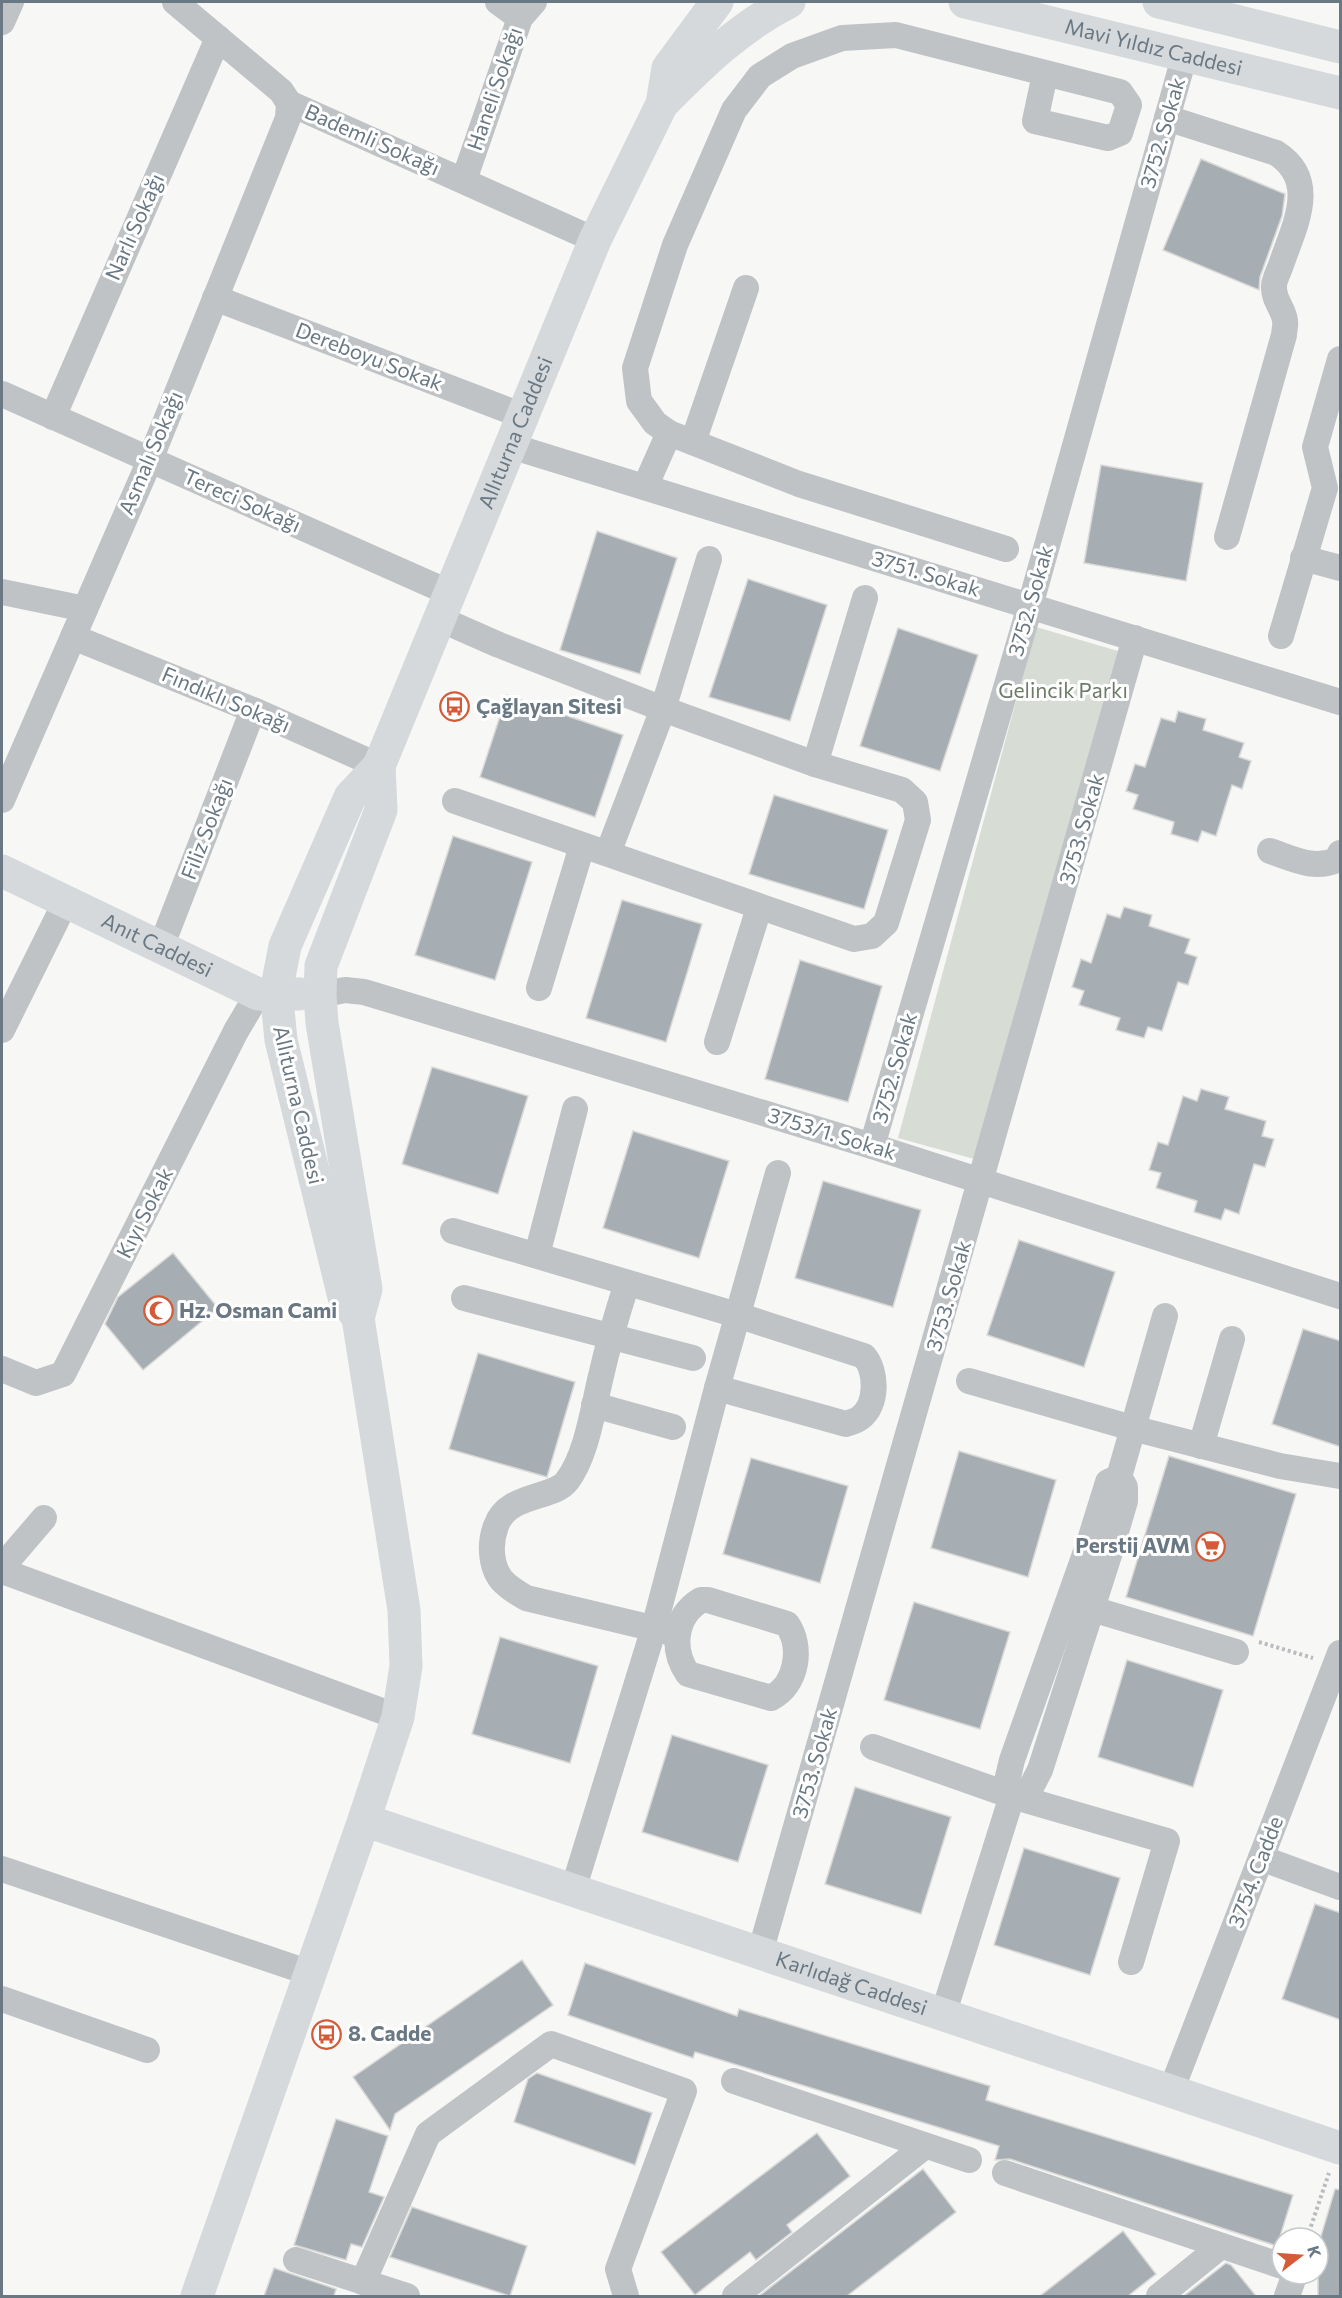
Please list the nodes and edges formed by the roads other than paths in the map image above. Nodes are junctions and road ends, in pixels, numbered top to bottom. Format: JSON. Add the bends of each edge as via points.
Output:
{"nodes":[{"id":1,"x":10,"y":2,"type":"edge"},
{"id":2,"x":498,"y":2,"type":"edge"},
{"id":3,"x":717,"y":2,"type":"edge"},
{"id":4,"x":789,"y":2,"type":"edge"},
{"id":5,"x":965,"y":2,"type":"edge"},
{"id":6,"x":1162,"y":2,"type":"edge"},
{"id":7,"x":183,"y":4,"type":"edge"},
{"id":8,"x":527,"y":10,"type":"edge"},
{"id":9,"x":2,"y":22,"type":"edge"},
{"id":10,"x":218,"y":38,"type":"junction"},
{"id":11,"x":1341,"y":47,"type":"edge"},
{"id":12,"x":1185,"y":54,"type":"junction"},
{"id":13,"x":1045,"y":74,"type":"dead end"},
{"id":14,"x":1341,"y":93,"type":"edge"},
{"id":15,"x":289,"y":103,"type":"junction"},
{"id":16,"x":662,"y":104,"type":"junction"},
{"id":17,"x":1167,"y":118,"type":"junction"},
{"id":18,"x":464,"y":180,"type":"junction"},
{"id":19,"x":595,"y":240,"type":"junction"},
{"id":20,"x":746,"y":288,"type":"dead end"},
{"id":21,"x":215,"y":298,"type":"junction"},
{"id":22,"x":1341,"y":359,"type":"edge"},
{"id":23,"x":2,"y":394,"type":"edge"},
{"id":24,"x":523,"y":416,"type":"junction"},
{"id":25,"x":53,"y":417,"type":"junction"},
{"id":26,"x":669,"y":433,"type":"junction"},
{"id":27,"x":693,"y":442,"type":"junction"},
{"id":28,"x":511,"y":446,"type":"junction"},
{"id":29,"x":150,"y":460,"type":"junction"},
{"id":30,"x":645,"y":487,"type":"junction"},
{"id":31,"x":1227,"y":537,"type":"dead end"},
{"id":32,"x":1006,"y":549,"type":"dead end"},
{"id":33,"x":1303,"y":558,"type":"junction"},
{"id":34,"x":709,"y":559,"type":"dead end"},
{"id":35,"x":1341,"y":568,"type":"edge"},
{"id":36,"x":2,"y":592,"type":"edge"},
{"id":37,"x":865,"y":598,"type":"dead end"},
{"id":38,"x":445,"y":606,"type":"junction"},
{"id":39,"x":1030,"y":606,"type":"junction"},
{"id":40,"x":85,"y":609,"type":"junction"},
{"id":41,"x":1281,"y":636,"type":"dead end"},
{"id":42,"x":73,"y":637,"type":"junction"},
{"id":43,"x":1136,"y":638,"type":"junction"},
{"id":44,"x":1341,"y":702,"type":"edge"},
{"id":45,"x":663,"y":708,"type":"junction"},
{"id":46,"x":253,"y":710,"type":"junction"},
{"id":47,"x":815,"y":764,"type":"junction"},
{"id":48,"x":379,"y":766,"type":"junction"},
{"id":49,"x":2,"y":800,"type":"edge"},
{"id":50,"x":455,"y":801,"type":"dead end"},
{"id":51,"x":582,"y":846,"type":"junction"},
{"id":52,"x":1270,"y":851,"type":"dead end"},
{"id":53,"x":608,"y":853,"type":"junction"},
{"id":54,"x":1341,"y":854,"type":"edge"},
{"id":55,"x":2,"y":871,"type":"edge"},
{"id":56,"x":66,"y":901,"type":"junction"},
{"id":57,"x":759,"y":908,"type":"junction"},
{"id":58,"x":161,"y":947,"type":"junction"},
{"id":59,"x":539,"y":988,"type":"dead end"},
{"id":60,"x":267,"y":994,"type":"junction"},
{"id":61,"x":320,"y":995,"type":"junction"},
{"id":62,"x":2,"y":1030,"type":"edge"},
{"id":63,"x":717,"y":1042,"type":"dead end"},
{"id":64,"x":575,"y":1109,"type":"dead end"},
{"id":65,"x":872,"y":1146,"type":"junction"},
{"id":66,"x":778,"y":1173,"type":"dead end"},
{"id":67,"x":981,"y":1181,"type":"junction"},
{"id":68,"x":453,"y":1231,"type":"dead end"},
{"id":69,"x":537,"y":1255,"type":"junction"},
{"id":70,"x":627,"y":1283,"type":"junction"},
{"id":71,"x":1341,"y":1296,"type":"edge"},
{"id":72,"x":464,"y":1298,"type":"dead end"},
{"id":73,"x":737,"y":1315,"type":"junction"},
{"id":74,"x":1165,"y":1316,"type":"dead end"},
{"id":75,"x":358,"y":1318,"type":"junction"},
{"id":76,"x":610,"y":1337,"type":"junction"},
{"id":77,"x":1232,"y":1339,"type":"dead end"},
{"id":78,"x":693,"y":1358,"type":"dead end"},
{"id":79,"x":2,"y":1369,"type":"edge"},
{"id":80,"x":969,"y":1381,"type":"dead end"},
{"id":81,"x":717,"y":1388,"type":"junction"},
{"id":82,"x":594,"y":1405,"type":"junction"},
{"id":83,"x":673,"y":1427,"type":"dead end"},
{"id":84,"x":1132,"y":1428,"type":"junction"},
{"id":85,"x":1201,"y":1446,"type":"junction"},
{"id":86,"x":1341,"y":1476,"type":"edge"},
{"id":87,"x":1119,"y":1477,"type":"junction"},
{"id":88,"x":44,"y":1518,"type":"dead end"},
{"id":89,"x":2,"y":1569,"type":"edge"},
{"id":90,"x":1092,"y":1610,"type":"junction"},
{"id":91,"x":666,"y":1631,"type":"junction"},
{"id":92,"x":1236,"y":1652,"type":"dead end"},
{"id":93,"x":1341,"y":1653,"type":"edge"},
{"id":94,"x":398,"y":1717,"type":"junction"},
{"id":95,"x":873,"y":1747,"type":"dead end"},
{"id":96,"x":1012,"y":1796,"type":"junction"},
{"id":97,"x":364,"y":1820,"type":"junction"},
{"id":98,"x":1261,"y":1858,"type":"junction"},
{"id":99,"x":2,"y":1869,"type":"edge"},
{"id":100,"x":1341,"y":1887,"type":"edge"},
{"id":101,"x":573,"y":1890,"type":"junction"},
{"id":102,"x":760,"y":1953,"type":"junction"},
{"id":103,"x":1131,"y":1962,"type":"dead end"},
{"id":104,"x":310,"y":1973,"type":"junction"},
{"id":105,"x":2,"y":1999,"type":"edge"},
{"id":106,"x":943,"y":2015,"type":"junction"},
{"id":107,"x":147,"y":2050,"type":"dead end"},
{"id":108,"x":734,"y":2081,"type":"dead end"},
{"id":109,"x":1171,"y":2091,"type":"junction"},
{"id":110,"x":925,"y":2146,"type":"junction"},
{"id":111,"x":1340,"y":2148,"type":"edge"},
{"id":112,"x":969,"y":2160,"type":"dead end"},
{"id":113,"x":1005,"y":2173,"type":"dead end"},
{"id":114,"x":1221,"y":2246,"type":"junction"},
{"id":115,"x":296,"y":2260,"type":"dead end"},
{"id":116,"x":1270,"y":2262,"type":"edge"},
{"id":117,"x":363,"y":2282,"type":"junction"},
{"id":118,"x":197,"y":2296,"type":"edge"},
{"id":119,"x":407,"y":2296,"type":"edge"},
{"id":120,"x":626,"y":2296,"type":"edge"},
{"id":121,"x":735,"y":2296,"type":"edge"},
{"id":122,"x":1159,"y":2296,"type":"edge"}],
"edges":[{"from":1,"to":9,"type":"street"},
{"from":2,"to":8,"type":"street"},
{"from":3,"to":16,"type":"main road","name":"Allıturna Caddesi","via":[[668,68]]},
{"from":4,"to":16,"type":"main road","name":"Allıturna Caddesi","via":[[735,35]]},
{"from":5,"to":12,"type":"main road","name":"Mavi Yıldız Caddesi"},
{"from":6,"to":11,"type":"main road"},
{"from":7,"to":10,"type":"street","name":"Bademli Sokağı"},
{"from":8,"to":18,"type":"street","name":"Haneli Sokağı"},
{"from":10,"to":15,"type":"street","name":"Bademli Sokağı","via":[[281,91]]},
{"from":10,"to":25,"type":"street","name":"Narlı Sokağı"},
{"from":12,"to":14,"type":"main road","name":"Mavi Yıldız Caddesi"},
{"from":12,"to":17,"type":"street","name":"3752. Sokak"},
{"from":13,"to":26,"type":"street","via":[[896,35],[842,38],[792,56],[760,76],[734,110],[675,245],[635,368],[639,400],[655,423]]},
{"from":15,"to":18,"type":"street","name":"Bademli Sokağı"},
{"from":15,"to":21,"type":"street","name":"Asmalı Sokağı","via":[[288,118]]},
{"from":16,"to":19,"type":"main road","name":"Allıturna Caddesi"},
{"from":17,"to":31,"type":"street","via":[[1276,153],[1296,172],[1302,188],[1300,210],[1274,286],[1285,320],[1284,335]]},
{"from":17,"to":39,"type":"street","name":"3752. Sokak"},
{"from":18,"to":19,"type":"street","name":"Bademli Sokağı"},
{"from":19,"to":24,"type":"main road","name":"Allıturna Caddesi"},
{"from":20,"to":27,"type":"street"},
{"from":21,"to":24,"type":"street","name":"Dereboyu Sokak"},
{"from":21,"to":29,"type":"street","name":"Asmalı Sokağı"},
{"from":22,"to":33,"type":"street","via":[[1315,447],[1324,488]]},
{"from":23,"to":25,"type":"street","name":"Tereci Sokağı"},
{"from":24,"to":28,"type":"main road","name":"Allıturna Caddesi"},
{"from":25,"to":29,"type":"street","name":"Tereci Sokağı"},
{"from":26,"to":27,"type":"street"},
{"from":26,"to":30,"type":"street"},
{"from":27,"to":32,"type":"street","via":[[799,484]]},
{"from":28,"to":30,"type":"street","name":"3751. Sokak"},
{"from":28,"to":38,"type":"main road","name":"Allıturna Caddesi"},
{"from":29,"to":38,"type":"street","name":"Tereci Sokağı"},
{"from":29,"to":40,"type":"street","name":"Asmalı Sokağı"},
{"from":30,"to":39,"type":"street","name":"3751. Sokak"},
{"from":33,"to":35,"type":"street"},
{"from":33,"to":41,"type":"street"},
{"from":34,"to":45,"type":"street"},
{"from":36,"to":40,"type":"street"},
{"from":37,"to":47,"type":"street"},
{"from":38,"to":45,"type":"street","name":"Tereci Sokağı","via":[[499,645]]},
{"from":38,"to":48,"type":"main road","name":"Allıturna Caddesi"},
{"from":39,"to":43,"type":"street","name":"3751. Sokak"},
{"from":39,"to":65,"type":"street","name":"3752. Sokak"},
{"from":40,"to":42,"type":"street","name":"Asmalı Sokağı"},
{"from":42,"to":46,"type":"street","name":"Fındıklı Sokağı"},
{"from":42,"to":49,"type":"street","name":"Asmalı Sokağı"},
{"from":43,"to":44,"type":"street","name":"3751. Sokak"},
{"from":43,"to":67,"type":"street","name":"3753. Sokak"},
{"from":45,"to":47,"type":"street","name":"Tereci Sokağı"},
{"from":45,"to":53,"type":"street"},
{"from":46,"to":48,"type":"street","name":"Fındıklı Sokağı"},
{"from":46,"to":58,"type":"street","name":"Filiz Sokağı"},
{"from":47,"to":57,"type":"street","name":"Tereci Sokağı","via":[[902,790],[915,802],[918,820],[886,923],[872,936],[854,939]]},
{"from":48,"to":60,"type":"main road","name":"Allıturna Caddesi","via":[[350,797]]},
{"from":48,"to":61,"type":"main road","name":"Allıturna Caddesi","via":[[381,810],[321,966]]},
{"from":50,"to":51,"type":"street","name":"Tereci Sokağı"},
{"from":51,"to":53,"type":"street","name":"Tereci Sokağı"},
{"from":51,"to":59,"type":"street"},
{"from":52,"to":54,"type":"street","via":[[1316,866],[1337,860]]},
{"from":53,"to":57,"type":"street","name":"Tereci Sokağı"},
{"from":55,"to":56,"type":"main road","name":"Anıt Caddesi"},
{"from":56,"to":58,"type":"main road","name":"Anıt Caddesi"},
{"from":56,"to":62,"type":"street"},
{"from":57,"to":63,"type":"street"},
{"from":58,"to":60,"type":"main road","name":"Anıt Caddesi"},
{"from":60,"to":61,"type":"main road","name":"Anıt Caddesi"},
{"from":60,"to":75,"type":"main road","name":"Allıturna Caddesi","via":[[344,1297]]},
{"from":60,"to":79,"type":"street","name":"Kıyı Sokak","via":[[236,1031],[63,1374],[36,1383]]},
{"from":61,"to":65,"type":"street","name":"3753/1. Sokak","via":[[345,990],[364,992]]},
{"from":61,"to":75,"type":"main road","name":"Allıturna Caddesi","via":[[366,1289]]},
{"from":64,"to":69,"type":"street"},
{"from":65,"to":67,"type":"street","name":"3753/1. Sokak"},
{"from":66,"to":73,"type":"street"},
{"from":67,"to":71,"type":"street","name":"3753/1. Sokak"},
{"from":67,"to":102,"type":"street","name":"3753. Sokak"},
{"from":68,"to":69,"type":"street"},
{"from":69,"to":70,"type":"street"},
{"from":70,"to":73,"type":"street"},
{"from":70,"to":76,"type":"street"},
{"from":72,"to":76,"type":"street"},
{"from":73,"to":81,"type":"street"},
{"from":73,"to":81,"type":"street","via":[[864,1356],[870,1363],[873,1395],[867,1411],[846,1424]]},
{"from":74,"to":84,"type":"street"},
{"from":75,"to":94,"type":"main road","name":"Allıturna Caddesi","via":[[404,1610],[406,1666]]},
{"from":76,"to":78,"type":"street"},
{"from":76,"to":82,"type":"street"},
{"from":77,"to":85,"type":"street"},
{"from":80,"to":84,"type":"street"},
{"from":81,"to":91,"type":"street"},
{"from":82,"to":83,"type":"street"},
{"from":82,"to":91,"type":"street","via":[[584,1444],[566,1483],[528,1497],[504,1512],[496,1525],[494,1569],[505,1584],[526,1598]]},
{"from":84,"to":85,"type":"street"},
{"from":84,"to":87,"type":"street"},
{"from":85,"to":86,"type":"street","via":[[1280,1466]]},
{"from":87,"to":90,"type":"street","via":[[1125,1487],[1125,1501]]},
{"from":87,"to":96,"type":"street","via":[[1108,1482],[1012,1760],[1007,1781]]},
{"from":88,"to":89,"type":"street"},
{"from":89,"to":94,"type":"street"},
{"from":90,"to":92,"type":"street"},
{"from":90,"to":96,"type":"street","via":[[1040,1770],[1029,1791]]},
{"from":91,"to":91,"type":"street","via":[[701,1600],[787,1623],[796,1648],[788,1685],[771,1698],[688,1674]]},
{"from":91,"to":101,"type":"street"},
{"from":93,"to":98,"type":"street","name":"3754. Cadde"},
{"from":94,"to":97,"type":"main road"},
{"from":95,"to":96,"type":"street"},
{"from":96,"to":103,"type":"street","via":[[1167,1841]]},
{"from":96,"to":106,"type":"street"},
{"from":97,"to":101,"type":"main road","name":"Karlıdağ Caddesi"},
{"from":97,"to":104,"type":"main road"},
{"from":98,"to":100,"type":"street"},
{"from":98,"to":109,"type":"street","name":"3754. Cadde"},
{"from":99,"to":104,"type":"street"},
{"from":101,"to":102,"type":"main road","name":"Karlıdağ Caddesi"},
{"from":102,"to":106,"type":"main road","name":"Karlıdağ Caddesi"},
{"from":104,"to":118,"type":"main road"},
{"from":105,"to":107,"type":"street"},
{"from":106,"to":109,"type":"main road","name":"Karlıdağ Caddesi"},
{"from":108,"to":110,"type":"street"},
{"from":109,"to":111,"type":"main road","name":"Karlıdağ Caddesi"},
{"from":110,"to":112,"type":"street"},
{"from":110,"to":121,"type":"street"},
{"from":113,"to":114,"type":"street"},
{"from":114,"to":116,"type":"street"},
{"from":114,"to":122,"type":"street"},
{"from":115,"to":117,"type":"street"},
{"from":117,"to":119,"type":"street"},
{"from":117,"to":120,"type":"street","via":[[428,2134],[551,2044],[684,2091],[618,2269]]}]}
